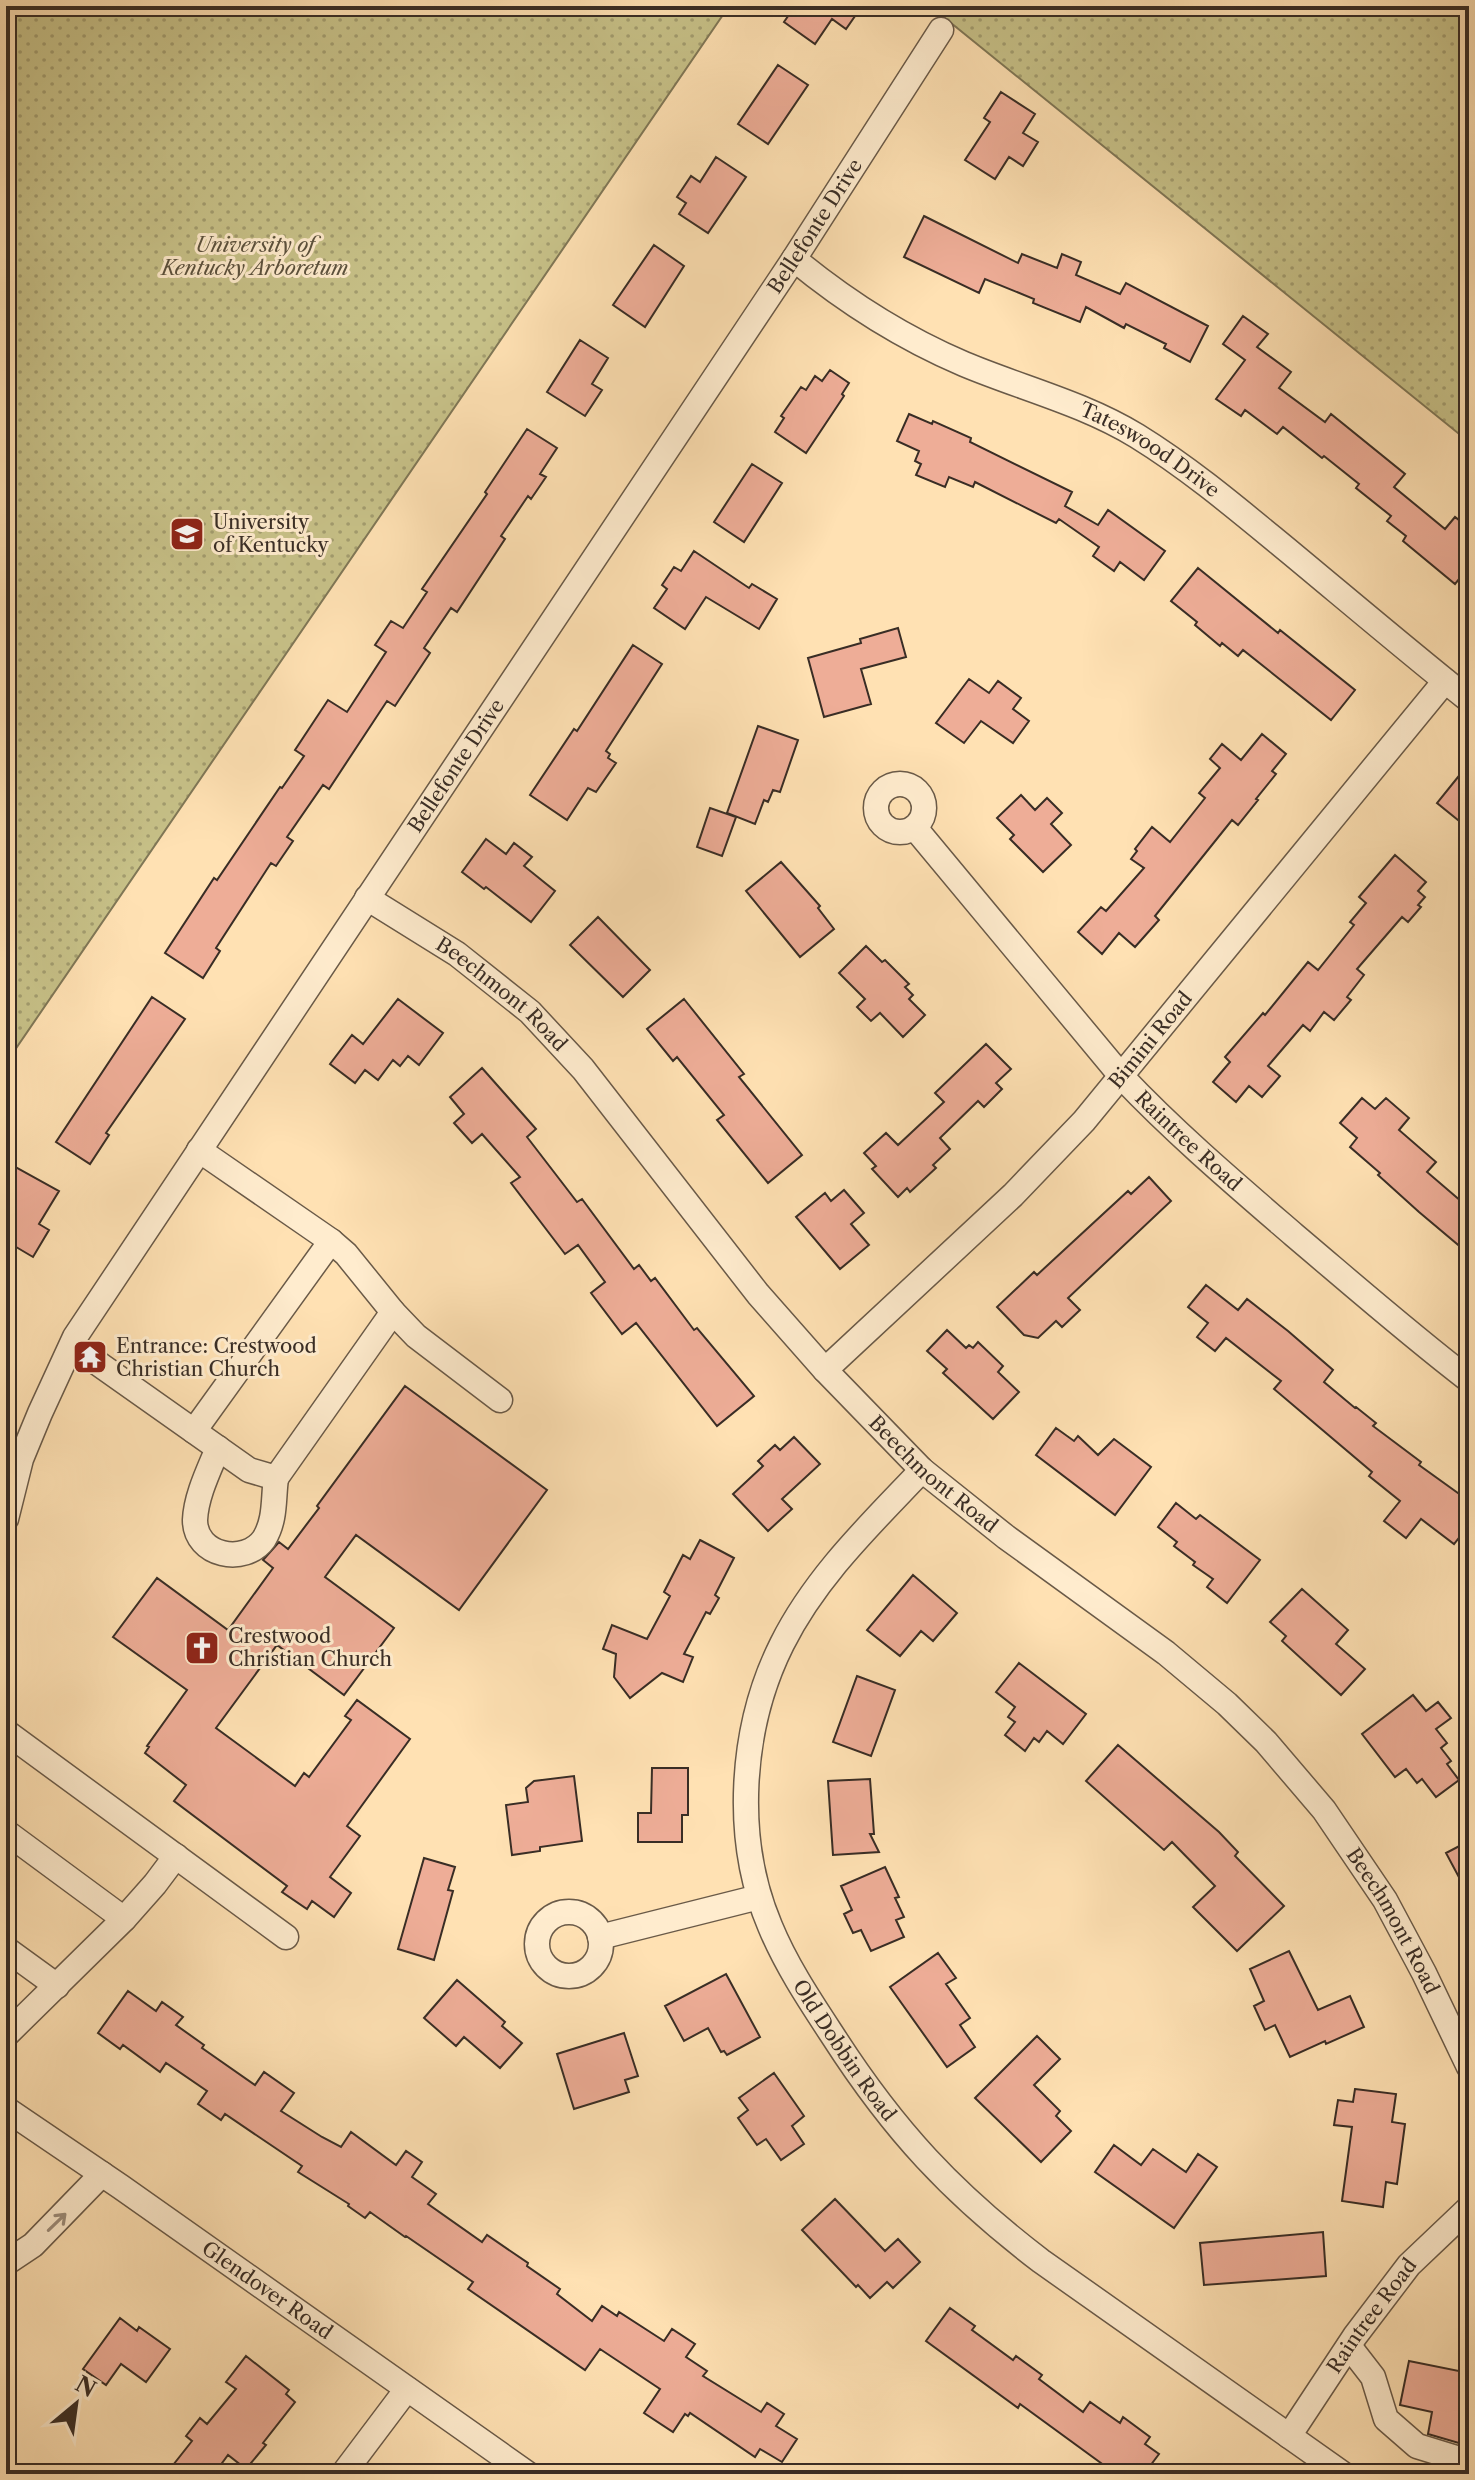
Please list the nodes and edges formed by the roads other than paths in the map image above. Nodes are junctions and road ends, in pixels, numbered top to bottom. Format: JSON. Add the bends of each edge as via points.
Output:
{"nodes":[{"id":1,"x":941,"y":30,"type":"dead end"},
{"id":2,"x":794,"y":259,"type":"junction"},
{"id":3,"x":1445,"y":681,"type":"junction"},
{"id":4,"x":1469,"y":700,"type":"edge"},
{"id":5,"x":915,"y":828,"type":"dead end"},
{"id":6,"x":367,"y":898,"type":"junction"},
{"id":7,"x":1122,"y":1077,"type":"junction"},
{"id":8,"x":199,"y":1150,"type":"junction"},
{"id":9,"x":331,"y":1241,"type":"junction"},
{"id":10,"x":393,"y":1312,"type":"junction"},
{"id":11,"x":72,"y":1345,"type":"junction"},
{"id":12,"x":825,"y":1370,"type":"junction"},
{"id":13,"x":1469,"y":1380,"type":"edge"},
{"id":14,"x":500,"y":1400,"type":"dead end"},
{"id":15,"x":194,"y":1431,"type":"junction"},
{"id":16,"x":218,"y":1448,"type":"junction"},
{"id":17,"x":922,"y":1470,"type":"junction"},
{"id":18,"x":276,"y":1478,"type":"junction"},
{"id":19,"x":6,"y":1519,"type":"edge"},
{"id":20,"x":6,"y":1732,"type":"edge"},
{"id":21,"x":6,"y":1832,"type":"edge"},
{"id":22,"x":176,"y":1856,"type":"junction"},
{"id":23,"x":759,"y":1897,"type":"junction"},
{"id":24,"x":124,"y":1919,"type":"junction"},
{"id":25,"x":286,"y":1937,"type":"dead end"},
{"id":26,"x":600,"y":1937,"type":"dead end"},
{"id":27,"x":6,"y":1949,"type":"edge"},
{"id":28,"x":57,"y":1986,"type":"junction"},
{"id":29,"x":6,"y":2035,"type":"edge"},
{"id":30,"x":1469,"y":2067,"type":"edge"},
{"id":31,"x":6,"y":2109,"type":"edge"},
{"id":32,"x":102,"y":2174,"type":"junction"},
{"id":33,"x":1469,"y":2208,"type":"edge"},
{"id":34,"x":6,"y":2263,"type":"edge"},
{"id":35,"x":1349,"y":2346,"type":"junction"},
{"id":36,"x":407,"y":2389,"type":"junction"},
{"id":37,"x":1289,"y":2436,"type":"junction"},
{"id":38,"x":1469,"y":2462,"type":"edge"},
{"id":39,"x":343,"y":2474,"type":"edge"},
{"id":40,"x":528,"y":2474,"type":"edge"},
{"id":41,"x":1343,"y":2474,"type":"edge"}],
"edges":[{"from":1,"to":2,"type":"street","name":"Bellefonte Drive"},
{"from":2,"to":3,"type":"street","name":"Tateswood Drive","via":[[820,281],[927,347],[1060,399],[1136,436],[1209,486]]},
{"from":2,"to":6,"type":"street","name":"Bellefonte Drive"},
{"from":3,"to":4,"type":"street","name":"Tateswood Drive"},
{"from":3,"to":7,"type":"street","name":"Bimini Road"},
{"from":5,"to":7,"type":"street","name":"Raintree Road"},
{"from":6,"to":8,"type":"street","name":"Bellefonte Drive"},
{"from":6,"to":12,"type":"street","name":"Beechmont Road","via":[[457,954],[530,1012],[583,1069],[758,1294]]},
{"from":7,"to":12,"type":"street","name":"Bimini Road","via":[[1040,1169]]},
{"from":7,"to":13,"type":"street","name":"Raintree Road","via":[[1259,1205]]},
{"from":8,"to":9,"type":"street"},
{"from":8,"to":11,"type":"street","name":"Bellefonte Drive"},
{"from":9,"to":10,"type":"street"},
{"from":9,"to":15,"type":"street"},
{"from":10,"to":14,"type":"street"},
{"from":10,"to":18,"type":"street"},
{"from":11,"to":15,"type":"street"},
{"from":11,"to":19,"type":"street","name":"Bellefonte Drive","via":[[21,1459]]},
{"from":12,"to":17,"type":"street","name":"Beechmont Road"},
{"from":15,"to":16,"type":"street"},
{"from":16,"to":18,"type":"street","via":[[249,1470]]},
{"from":16,"to":18,"type":"street","via":[[195,1523],[203,1543],[219,1554],[251,1552],[262,1542],[272,1523]]},
{"from":17,"to":23,"type":"street","name":"Old Dobbin Road","via":[[817,1586],[768,1675],[748,1762],[746,1813]]},
{"from":17,"to":30,"type":"street","name":"Beechmont Road","via":[[1166,1653],[1266,1742],[1324,1810],[1385,1900]]},
{"from":20,"to":22,"type":"street"},
{"from":21,"to":24,"type":"street"},
{"from":22,"to":24,"type":"street"},
{"from":22,"to":25,"type":"street"},
{"from":23,"to":26,"type":"street"},
{"from":23,"to":37,"type":"street","name":"Old Dobbin Road","via":[[784,1955],[834,2038],[906,2139],[938,2173],[1041,2261]]},
{"from":24,"to":28,"type":"street"},
{"from":27,"to":28,"type":"street"},
{"from":28,"to":29,"type":"street"},
{"from":31,"to":32,"type":"street","name":"Glendover Road"},
{"from":34,"to":32,"type":"street","one_way":true,"via":[[33,2245]]},
{"from":32,"to":36,"type":"street","name":"Glendover Road"},
{"from":33,"to":35,"type":"street","name":"Raintree Road","via":[[1409,2265]]},
{"from":35,"to":37,"type":"street","name":"Raintree Road"},
{"from":35,"to":38,"type":"street","via":[[1373,2377],[1386,2419],[1417,2446]]},
{"from":36,"to":39,"type":"street"},
{"from":36,"to":40,"type":"street","name":"Glendover Road"},
{"from":37,"to":41,"type":"street","name":"Old Dobbin Road"}]}
